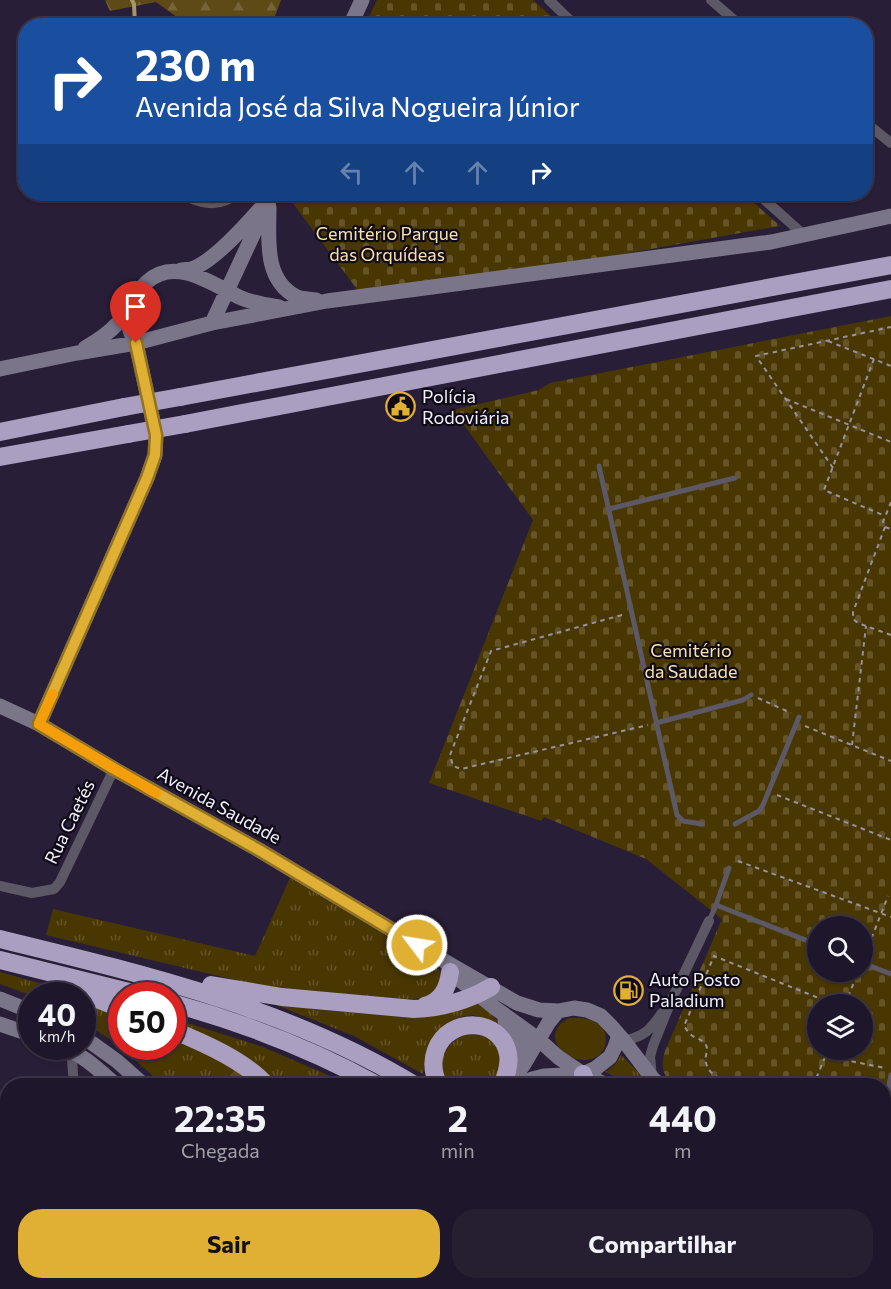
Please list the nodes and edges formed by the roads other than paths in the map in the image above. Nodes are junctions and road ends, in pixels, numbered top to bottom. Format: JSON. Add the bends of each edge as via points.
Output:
{"nodes":[{"id":1,"x":549,"y":0,"type":"edge"},
{"id":2,"x":711,"y":0,"type":"edge"},
{"id":3,"x":359,"y":1,"type":"edge"},
{"id":4,"x":353,"y":18,"type":"edge"},
{"id":5,"x":568,"y":18,"type":"edge"},
{"id":6,"x":732,"y":18,"type":"edge"},
{"id":7,"x":873,"y":128,"type":"edge"},
{"id":8,"x":891,"y":142,"type":"edge"},
{"id":9,"x":190,"y":201,"type":"edge"},
{"id":10,"x":230,"y":201,"type":"edge"},
{"id":11,"x":266,"y":201,"type":"edge"},
{"id":12,"x":268,"y":201,"type":"edge"},
{"id":13,"x":270,"y":201,"type":"edge"},
{"id":14,"x":766,"y":201,"type":"edge"},
{"id":15,"x":891,"y":216,"type":"edge"},
{"id":16,"x":804,"y":236,"type":"junction"},
{"id":17,"x":891,"y":265,"type":"edge"},
{"id":18,"x":175,"y":271,"type":"junction"},
{"id":19,"x":891,"y":289,"type":"edge"},
{"id":20,"x":226,"y":290,"type":"junction"},
{"id":21,"x":327,"y":301,"type":"junction"},
{"id":22,"x":130,"y":306,"type":"junction"},
{"id":23,"x":288,"y":308,"type":"junction"},
{"id":24,"x":212,"y":323,"type":"junction"},
{"id":25,"x":136,"y":343,"type":"junction"},
{"id":26,"x":77,"y":353,"type":"junction"},
{"id":27,"x":0,"y":369,"type":"edge"},
{"id":28,"x":0,"y":432,"type":"edge"},
{"id":29,"x":0,"y":458,"type":"edge"},
{"id":30,"x":599,"y":466,"type":"dead end"},
{"id":31,"x":735,"y":478,"type":"dead end"},
{"id":32,"x":609,"y":509,"type":"junction"},
{"id":33,"x":751,"y":695,"type":"road end"},
{"id":34,"x":0,"y":706,"type":"edge"},
{"id":35,"x":799,"y":717,"type":"road end"},
{"id":36,"x":656,"y":723,"type":"junction"},
{"id":37,"x":39,"y":724,"type":"junction"},
{"id":38,"x":114,"y":769,"type":"junction"},
{"id":39,"x":702,"y":824,"type":"dead end"},
{"id":40,"x":735,"y":824,"type":"dead end"},
{"id":41,"x":729,"y":868,"type":"dead end"},
{"id":42,"x":0,"y":886,"type":"edge"},
{"id":43,"x":716,"y":905,"type":"junction"},
{"id":44,"x":709,"y":921,"type":"joint"},
{"id":45,"x":0,"y":939,"type":"edge"},
{"id":46,"x":807,"y":941,"type":"edge"},
{"id":47,"x":417,"y":945,"type":"junction"},
{"id":48,"x":0,"y":962,"type":"edge"},
{"id":49,"x":104,"y":964,"type":"junction"},
{"id":50,"x":873,"y":967,"type":"edge"},
{"id":51,"x":450,"y":972,"type":"junction"},
{"id":52,"x":891,"y":974,"type":"edge"},
{"id":53,"x":108,"y":987,"type":"edge"},
{"id":54,"x":484,"y":991,"type":"junction"},
{"id":55,"x":0,"y":999,"type":"edge"},
{"id":56,"x":671,"y":1001,"type":"junction"},
{"id":57,"x":108,"y":1003,"type":"edge"},
{"id":58,"x":18,"y":1006,"type":"edge"},
{"id":59,"x":186,"y":1008,"type":"edge"},
{"id":60,"x":495,"y":1008,"type":"junction"},
{"id":61,"x":414,"y":1009,"type":"junction"},
{"id":62,"x":558,"y":1011,"type":"junction"},
{"id":63,"x":0,"y":1024,"type":"edge"},
{"id":64,"x":18,"y":1030,"type":"edge"},
{"id":65,"x":186,"y":1035,"type":"edge"},
{"id":66,"x":622,"y":1038,"type":"junction"},
{"id":67,"x":538,"y":1039,"type":"junction"},
{"id":68,"x":96,"y":1046,"type":"edge"},
{"id":69,"x":70,"y":1060,"type":"edge"},
{"id":70,"x":85,"y":1060,"type":"edge"},
{"id":71,"x":524,"y":1064,"type":"junction"},
{"id":72,"x":73,"y":1078,"type":"edge"},
{"id":73,"x":108,"y":1078,"type":"edge"},
{"id":74,"x":136,"y":1078,"type":"edge"},
{"id":75,"x":257,"y":1078,"type":"edge"},
{"id":76,"x":363,"y":1078,"type":"edge"},
{"id":77,"x":402,"y":1078,"type":"edge"},
{"id":78,"x":436,"y":1078,"type":"edge"},
{"id":79,"x":505,"y":1078,"type":"edge"},
{"id":80,"x":514,"y":1078,"type":"edge"},
{"id":81,"x":536,"y":1078,"type":"edge"},
{"id":82,"x":564,"y":1078,"type":"edge"},
{"id":83,"x":583,"y":1078,"type":"edge"},
{"id":84,"x":587,"y":1078,"type":"edge"},
{"id":85,"x":653,"y":1078,"type":"edge"},
{"id":86,"x":656,"y":1078,"type":"edge"}],
"edges":[{"from":1,"to":5,"type":"street"},
{"from":2,"to":6,"type":"street"},
{"from":3,"to":4,"type":"street"},
{"from":7,"to":8,"type":"street"},
{"from":9,"to":10,"type":"lane","via":[[212,206]]},
{"from":11,"to":18,"type":"street","via":[[236,235],[202,263]]},
{"from":12,"to":20,"type":"street"},
{"from":13,"to":21,"type":"street","via":[[273,271],[298,298]]},
{"from":14,"to":16,"type":"street"},
{"from":15,"to":16,"type":"street"},
{"from":16,"to":21,"type":"street"},
{"from":17,"to":28,"type":"highway","bridge":true},
{"from":18,"to":20,"type":"street","via":[[198,276]]},
{"from":18,"to":22,"type":"street","via":[[149,280]]},
{"from":19,"to":29,"type":"highway","bridge":true},
{"from":20,"to":23,"type":"street","via":[[266,305]]},
{"from":20,"to":24,"type":"street"},
{"from":21,"to":23,"type":"street"},
{"from":22,"to":25,"type":"street","via":[[127,324]]},
{"from":22,"to":26,"type":"street","via":[[118,323]]},
{"from":23,"to":24,"type":"street"},
{"from":24,"to":25,"type":"street"},
{"from":25,"to":26,"type":"street"},
{"from":25,"to":37,"type":"street","via":[[156,435],[155,455]]},
{"from":26,"to":27,"type":"street"},
{"from":30,"to":32,"type":"lane"},
{"from":31,"to":32,"type":"lane"},
{"from":32,"to":36,"type":"lane"},
{"from":33,"to":36,"type":"lane"},
{"from":34,"to":37,"type":"street","name":"Avenida Saudade"},
{"from":35,"to":40,"type":"lane","via":[[759,811]]},
{"from":36,"to":39,"type":"lane","via":[[677,815],[683,821]]},
{"from":37,"to":38,"type":"street","name":"Avenida Saudade"},
{"from":38,"to":42,"type":"street","name":"Rua Caetés","via":[[54,889],[32,893]]},
{"from":38,"to":47,"type":"street","name":"Avenida Saudade"},
{"from":41,"to":43,"type":"lane"},
{"from":43,"to":44,"type":"lane"},
{"from":43,"to":46,"type":"lane"},
{"from":44,"to":56,"type":"street"},
{"from":45,"to":49,"type":"highway"},
{"from":47,"to":51,"type":"street"},
{"from":47,"to":54,"type":"street"},
{"from":48,"to":53,"type":"highway"},
{"from":48,"to":57,"type":"highway"},
{"from":49,"to":61,"type":"highway","via":[[282,997]]},
{"from":49,"to":77,"type":"highway","via":[[283,1020]]},
{"from":50,"to":52,"type":"lane"},
{"from":51,"to":54,"type":"street"},
{"from":51,"to":61,"type":"highway","via":[[445,993],[431,1004]]},
{"from":54,"to":60,"type":"street"},
{"from":54,"to":61,"type":"highway","via":[[446,1006]]},
{"from":54,"to":62,"type":"street","via":[[527,1007]]},
{"from":55,"to":58,"type":"street"},
{"from":56,"to":66,"type":"street","via":[[647,1032],[635,1038]]},
{"from":56,"to":86,"type":"street","via":[[650,1057]]},
{"from":59,"to":76,"type":"highway","via":[[289,1042]]},
{"from":60,"to":67,"type":"street"},
{"from":60,"to":71,"type":"street","via":[[522,1045]]},
{"from":62,"to":66,"type":"street","via":[[586,1010],[601,1017]]},
{"from":62,"to":67,"type":"street"},
{"from":63,"to":64,"type":"street"},
{"from":65,"to":75,"type":"highway","via":[[226,1055]]},
{"from":66,"to":84,"type":"street","via":[[610,1057]]},
{"from":66,"to":85,"type":"street"},
{"from":67,"to":71,"type":"street"},
{"from":67,"to":83,"type":"street"},
{"from":68,"to":74,"type":"street"},
{"from":69,"to":72,"type":"street"},
{"from":70,"to":73,"type":"street"},
{"from":71,"to":80,"type":"street"},
{"from":78,"to":79,"type":"highway","via":[[433,1060],[444,1036],[467,1025],[493,1031],[503,1041],[508,1054]]},
{"from":81,"to":82,"type":"street"}]}
